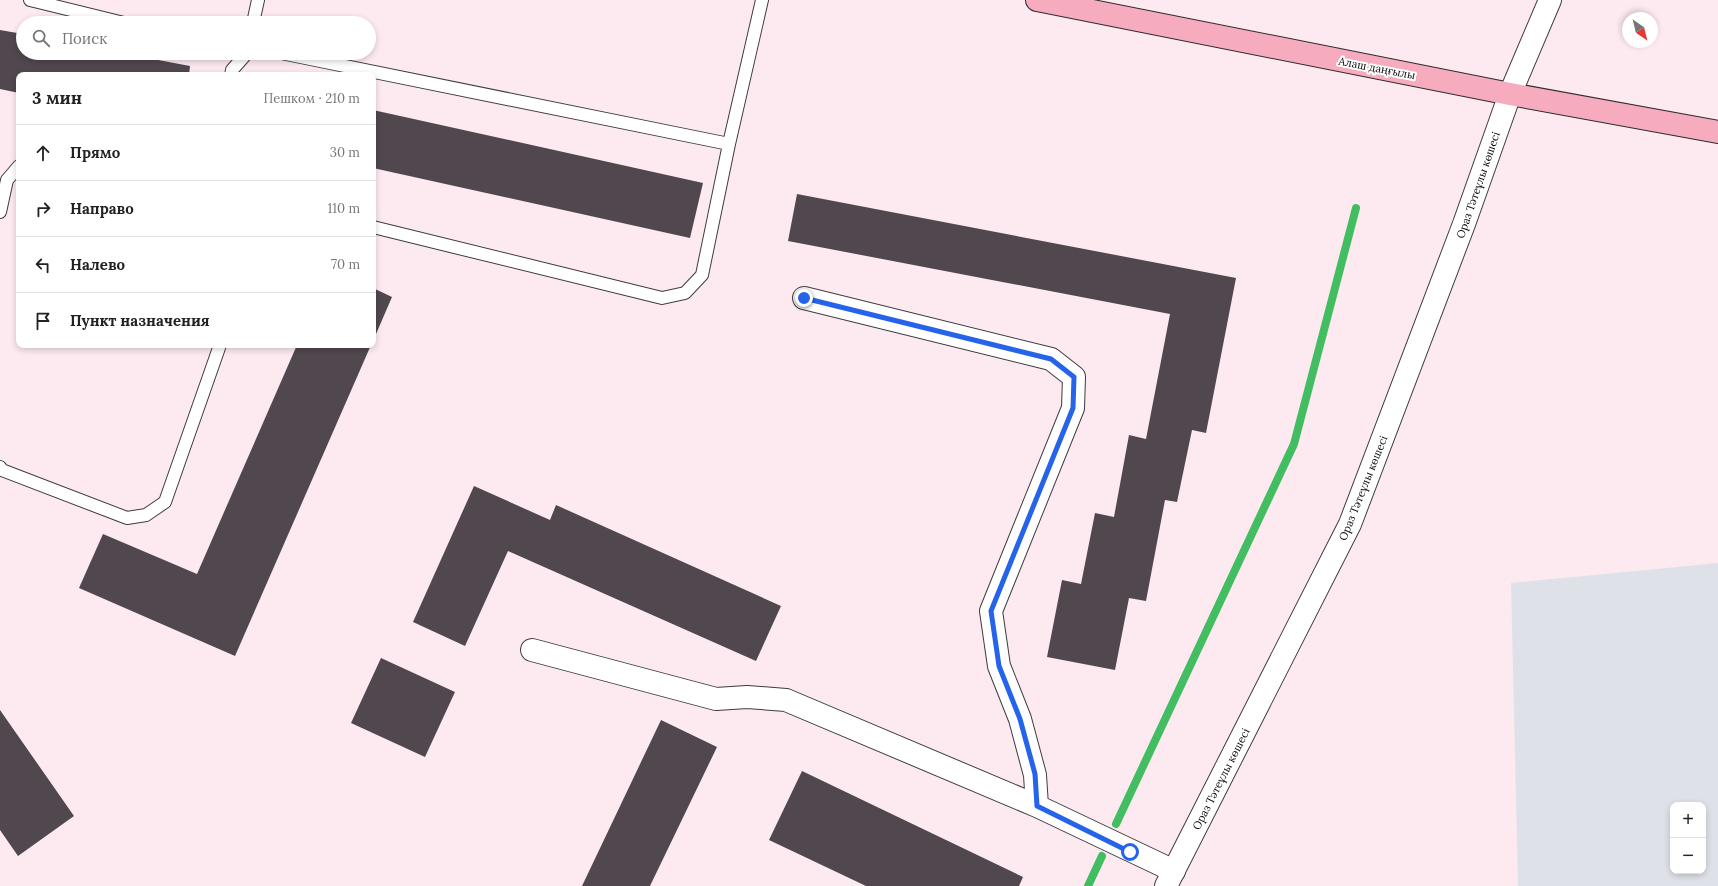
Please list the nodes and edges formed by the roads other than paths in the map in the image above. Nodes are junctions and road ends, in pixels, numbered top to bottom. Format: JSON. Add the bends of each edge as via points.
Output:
{"nodes":[{"id":1,"x":30,"y":0,"type":"edge"},
{"id":2,"x":258,"y":0,"type":"edge"},
{"id":3,"x":762,"y":0,"type":"edge"},
{"id":4,"x":1037,"y":0,"type":"edge"},
{"id":5,"x":1550,"y":0,"type":"edge"},
{"id":6,"x":95,"y":16,"type":"edge"},
{"id":7,"x":255,"y":16,"type":"edge"},
{"id":8,"x":241,"y":60,"type":"edge"},
{"id":9,"x":315,"y":60,"type":"edge"},
{"id":10,"x":232,"y":72,"type":"edge"},
{"id":11,"x":375,"y":72,"type":"edge"},
{"id":12,"x":376,"y":72,"type":"edge"},
{"id":13,"x":1510,"y":94,"type":"junction"},
{"id":14,"x":1718,"y":132,"type":"edge"},
{"id":15,"x":729,"y":144,"type":"junction"},
{"id":16,"x":16,"y":170,"type":"edge"},
{"id":17,"x":0,"y":212,"type":"edge"},
{"id":18,"x":376,"y":228,"type":"edge"},
{"id":19,"x":804,"y":298,"type":"dead end"},
{"id":20,"x":219,"y":348,"type":"edge"},
{"id":21,"x":0,"y":467,"type":"edge"},
{"id":22,"x":532,"y":650,"type":"dead end"},
{"id":23,"x":1037,"y":806,"type":"junction"},
{"id":24,"x":1170,"y":879,"type":"edge"}],
"edges":[{"from":1,"to":6,"type":"lane"},
{"from":2,"to":7,"type":"lane"},
{"from":3,"to":15,"type":"lane"},
{"from":4,"to":13,"type":"main road","name":"Алаш даңғылы"},
{"from":5,"to":13,"type":"street","name":"Ораз Тәтеұлы көшесі"},
{"from":8,"to":10,"type":"lane"},
{"from":9,"to":11,"type":"lane"},
{"from":12,"to":15,"type":"lane"},
{"from":13,"to":14,"type":"main road","name":"Алаш даңғылы"},
{"from":13,"to":24,"type":"street","name":"Ораз Тәтеұлы көшесі","via":[[1464,224],[1350,524]]},
{"from":15,"to":18,"type":"lane","via":[[702,276],[685,293],[662,298]]},
{"from":16,"to":17,"type":"lane","via":[[7,180]]},
{"from":19,"to":23,"type":"street","via":[[1051,359],[1074,377],[1073,408],[991,611],[999,666],[1020,719],[1035,774]]},
{"from":20,"to":21,"type":"lane","via":[[165,502],[146,515],[127,518],[2,470]]},
{"from":22,"to":23,"type":"street","via":[[716,699],[747,697],[786,700]]},
{"from":23,"to":24,"type":"street"}]}
